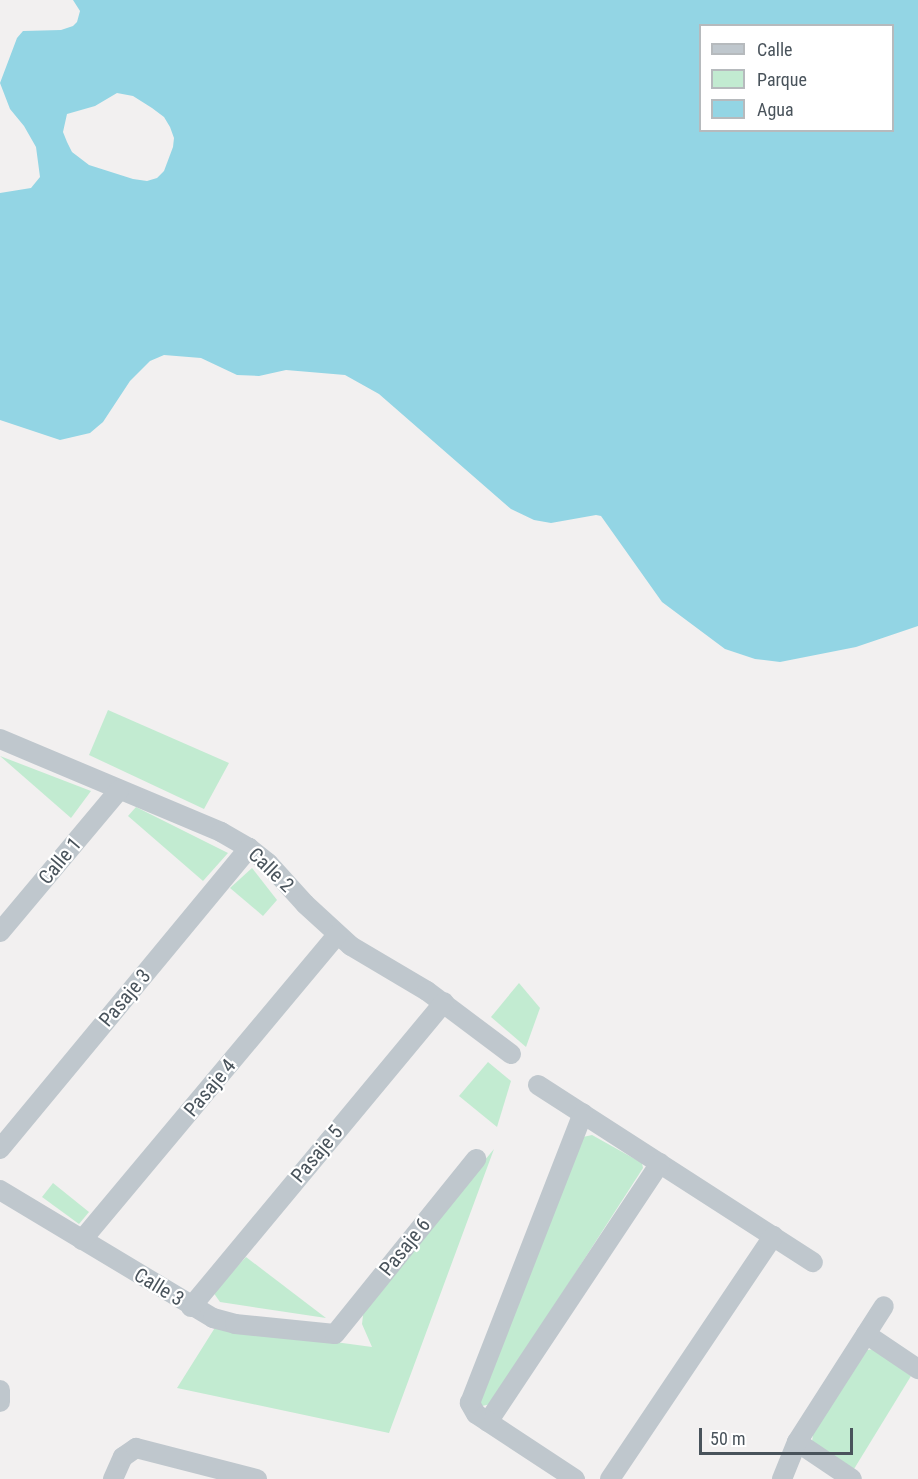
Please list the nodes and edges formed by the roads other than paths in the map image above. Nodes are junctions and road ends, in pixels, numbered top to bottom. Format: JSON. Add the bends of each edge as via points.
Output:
{"nodes":[{"id":1,"x":0,"y":739,"type":"edge"},
{"id":2,"x":119,"y":790,"type":"junction"},
{"id":3,"x":249,"y":848,"type":"junction"},
{"id":4,"x":0,"y":932,"type":"edge"},
{"id":5,"x":337,"y":935,"type":"junction"},
{"id":6,"x":444,"y":1002,"type":"junction"},
{"id":7,"x":511,"y":1054,"type":"dead end"},
{"id":8,"x":538,"y":1085,"type":"dead end"},
{"id":9,"x":583,"y":1113,"type":"junction"},
{"id":10,"x":0,"y":1149,"type":"edge"},
{"id":11,"x":476,"y":1159,"type":"dead end"},
{"id":12,"x":660,"y":1163,"type":"junction"},
{"id":13,"x":0,"y":1190,"type":"edge"},
{"id":14,"x":773,"y":1236,"type":"junction"},
{"id":15,"x":82,"y":1240,"type":"junction"},
{"id":16,"x":813,"y":1262,"type":"dead end"},
{"id":17,"x":884,"y":1306,"type":"dead end"},
{"id":18,"x":191,"y":1307,"type":"junction"},
{"id":19,"x":335,"y":1334,"type":"joint"},
{"id":20,"x":866,"y":1334,"type":"junction"},
{"id":21,"x":918,"y":1369,"type":"edge"},
{"id":22,"x":0,"y":1390,"type":"edge"},
{"id":23,"x":0,"y":1402,"type":"edge"},
{"id":24,"x":488,"y":1422,"type":"junction"},
{"id":25,"x":797,"y":1442,"type":"junction"},
{"id":26,"x":113,"y":1479,"type":"edge"},
{"id":27,"x":257,"y":1479,"type":"edge"},
{"id":28,"x":575,"y":1479,"type":"edge"},
{"id":29,"x":610,"y":1479,"type":"edge"},
{"id":30,"x":782,"y":1479,"type":"edge"},
{"id":31,"x":852,"y":1479,"type":"edge"}],
"edges":[{"from":1,"to":2,"type":"street","name":"Calle 2"},
{"from":2,"to":3,"type":"street","name":"Calle 2"},
{"from":2,"to":4,"type":"street","name":"Calle 1"},
{"from":3,"to":5,"type":"street","name":"Calle 2","via":[[268,862]]},
{"from":3,"to":10,"type":"street","name":"Pasaje 3"},
{"from":5,"to":6,"type":"street","name":"Calle 2","via":[[367,958]]},
{"from":5,"to":15,"type":"street","name":"Pasaje 4"},
{"from":6,"to":7,"type":"street","name":"Calle 2"},
{"from":6,"to":18,"type":"street","name":"Pasaje 5"},
{"from":8,"to":9,"type":"street"},
{"from":9,"to":12,"type":"street"},
{"from":9,"to":24,"type":"street","via":[[471,1399],[472,1411]]},
{"from":11,"to":19,"type":"street","name":"Pasaje 6"},
{"from":12,"to":14,"type":"street"},
{"from":12,"to":24,"type":"street"},
{"from":13,"to":15,"type":"street","name":"Calle 3"},
{"from":14,"to":16,"type":"street"},
{"from":14,"to":29,"type":"street"},
{"from":15,"to":18,"type":"street","name":"Calle 3"},
{"from":17,"to":20,"type":"street"},
{"from":18,"to":19,"type":"street","name":"Calle 3","via":[[235,1324]]},
{"from":20,"to":21,"type":"street"},
{"from":20,"to":25,"type":"street"},
{"from":22,"to":23,"type":"street"},
{"from":24,"to":28,"type":"street"},
{"from":25,"to":30,"type":"street"},
{"from":25,"to":31,"type":"street"},
{"from":26,"to":27,"type":"street","via":[[123,1457],[136,1448]]}]}
